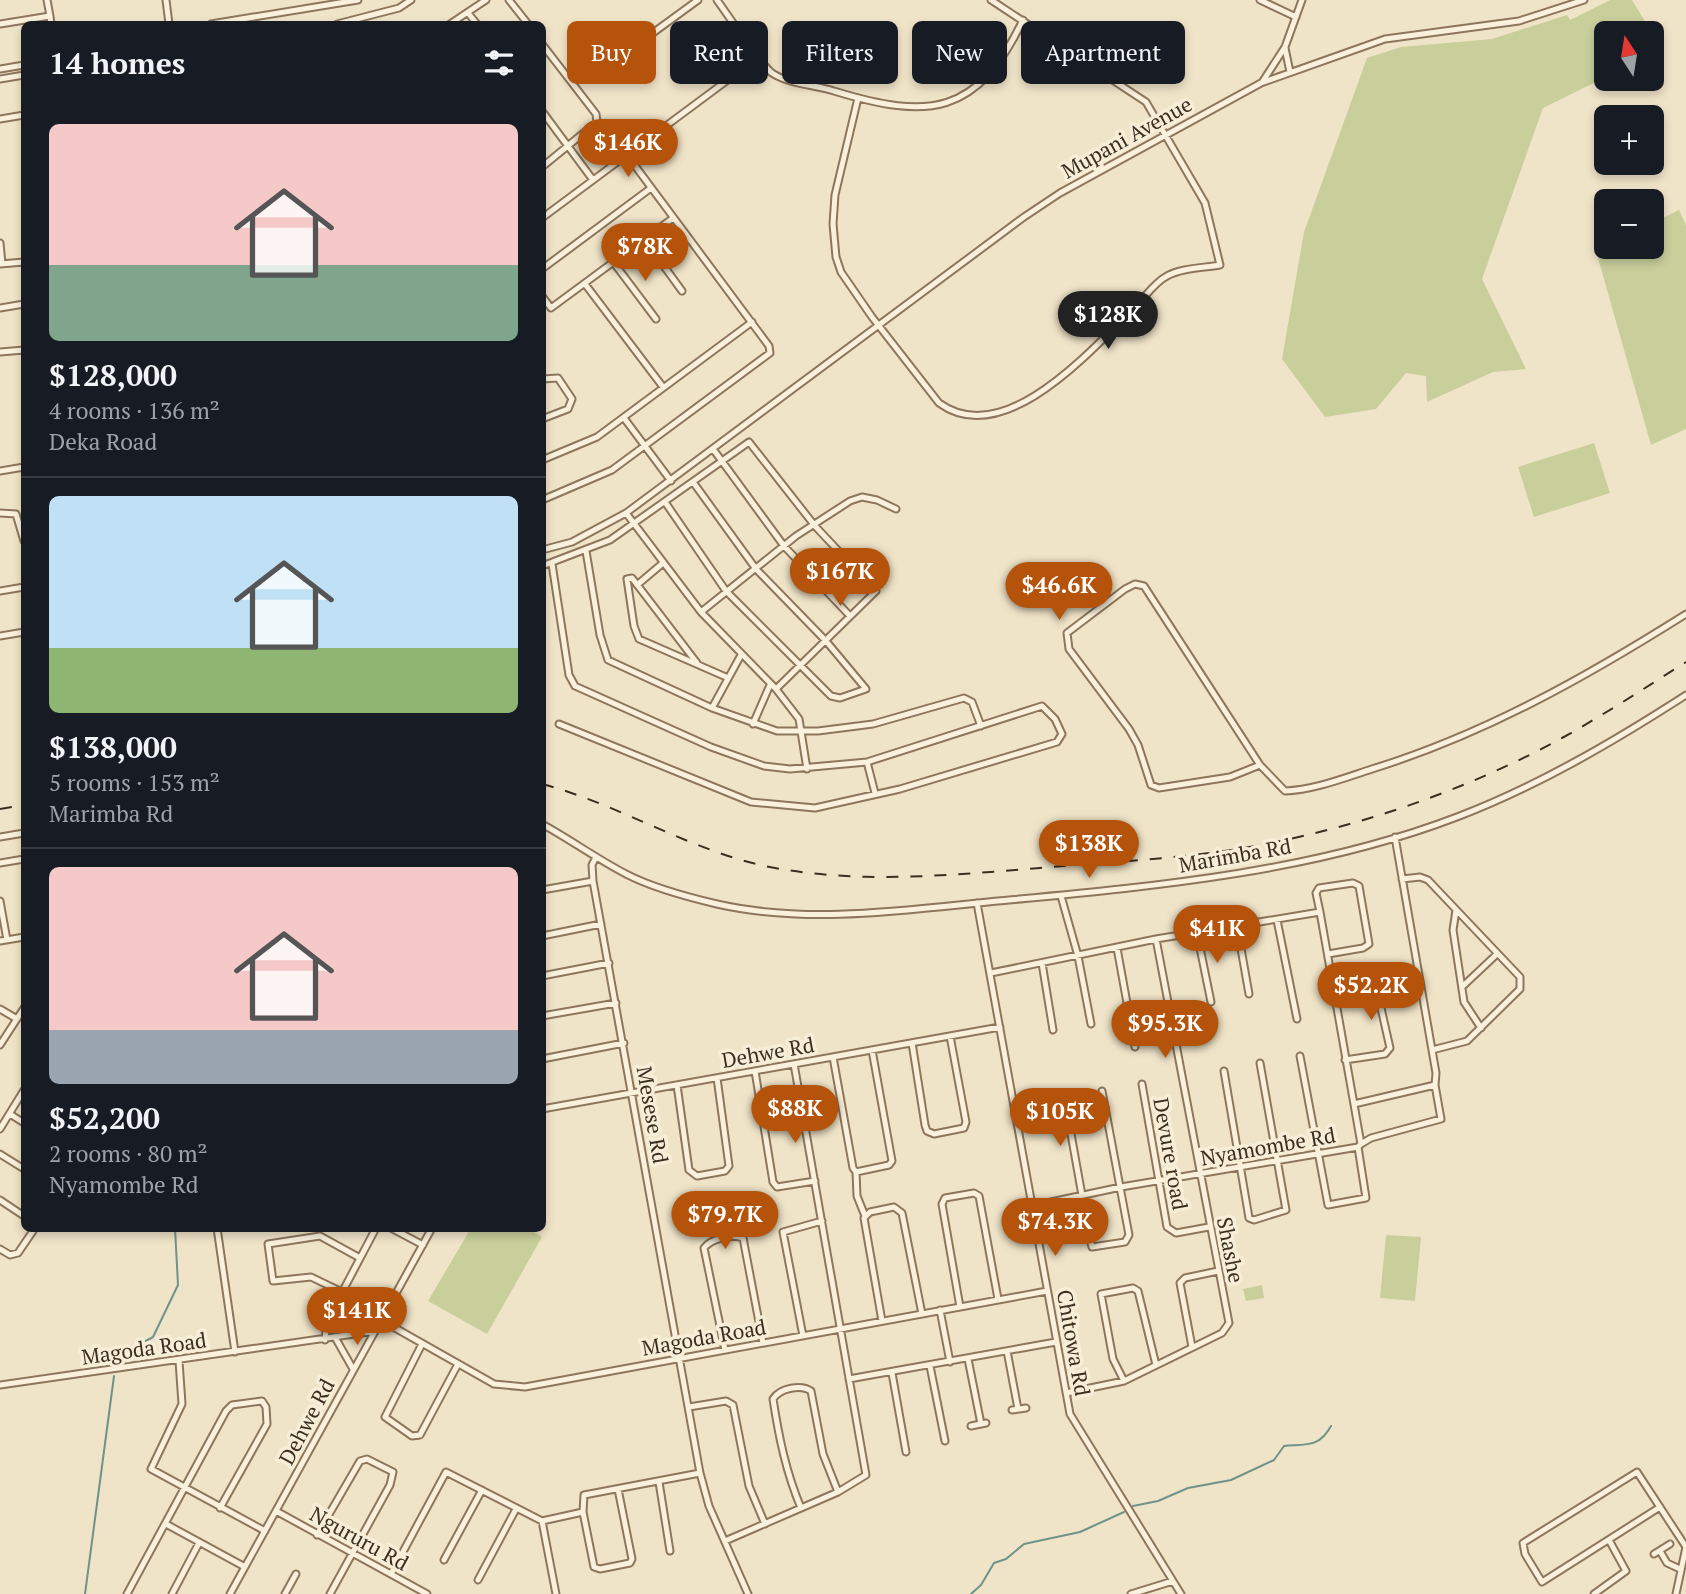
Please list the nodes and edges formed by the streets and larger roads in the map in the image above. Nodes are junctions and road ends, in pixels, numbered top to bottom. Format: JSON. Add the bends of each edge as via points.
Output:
{"nodes":[{"id":1,"x":47,"y":0,"type":"edge"},
{"id":2,"x":166,"y":0,"type":"edge"},
{"id":3,"x":358,"y":0,"type":"edge"},
{"id":4,"x":411,"y":0,"type":"edge"},
{"id":5,"x":486,"y":0,"type":"edge"},
{"id":6,"x":509,"y":0,"type":"edge"},
{"id":7,"x":698,"y":0,"type":"edge"},
{"id":8,"x":717,"y":0,"type":"edge"},
{"id":9,"x":1260,"y":0,"type":"edge"},
{"id":10,"x":1302,"y":0,"type":"edge"},
{"id":11,"x":1584,"y":0,"type":"edge"},
{"id":12,"x":993,"y":1,"type":"edge"},
{"id":13,"x":341,"y":2,"type":"edge"},
{"id":14,"x":468,"y":13,"type":"junction"},
{"id":15,"x":50,"y":16,"type":"junction"},
{"id":16,"x":1296,"y":17,"type":"junction"},
{"id":17,"x":1023,"y":20,"type":"junction"},
{"id":18,"x":51,"y":21,"type":"edge"},
{"id":19,"x":170,"y":21,"type":"edge"},
{"id":20,"x":229,"y":21,"type":"edge"},
{"id":21,"x":353,"y":21,"type":"edge"},
{"id":22,"x":455,"y":21,"type":"edge"},
{"id":23,"x":475,"y":21,"type":"edge"},
{"id":24,"x":526,"y":21,"type":"edge"},
{"id":25,"x":733,"y":21,"type":"edge"},
{"id":26,"x":0,"y":24,"type":"edge"},
{"id":27,"x":656,"y":31,"type":"edge"},
{"id":28,"x":1285,"y":47,"type":"junction"},
{"id":29,"x":546,"y":49,"type":"edge"},
{"id":30,"x":768,"y":64,"type":"edge"},
{"id":31,"x":21,"y":66,"type":"edge"},
{"id":32,"x":0,"y":69,"type":"edge"},
{"id":33,"x":1290,"y":72,"type":"junction"},
{"id":34,"x":21,"y":76,"type":"edge"},
{"id":35,"x":0,"y":79,"type":"edge"},
{"id":36,"x":1261,"y":83,"type":"junction"},
{"id":37,"x":722,"y":84,"type":"edge"},
{"id":38,"x":858,"y":98,"type":"junction"},
{"id":39,"x":21,"y":116,"type":"edge"},
{"id":40,"x":546,"y":116,"type":"edge"},
{"id":41,"x":0,"y":119,"type":"edge"},
{"id":42,"x":1166,"y":134,"type":"junction"},
{"id":43,"x":570,"y":147,"type":"junction"},
{"id":44,"x":627,"y":155,"type":"junction"},
{"id":45,"x":546,"y":164,"type":"edge"},
{"id":46,"x":593,"y":180,"type":"junction"},
{"id":47,"x":651,"y":188,"type":"junction"},
{"id":48,"x":546,"y":215,"type":"edge"},
{"id":49,"x":673,"y":218,"type":"junction"},
{"id":50,"x":645,"y":240,"type":"junction"},
{"id":51,"x":0,"y":243,"type":"edge"},
{"id":52,"x":21,"y":262,"type":"edge"},
{"id":53,"x":614,"y":263,"type":"junction"},
{"id":54,"x":1,"y":264,"type":"edge"},
{"id":55,"x":546,"y":266,"type":"edge"},
{"id":56,"x":585,"y":284,"type":"junction"},
{"id":57,"x":682,"y":291,"type":"dead end"},
{"id":58,"x":546,"y":301,"type":"edge"},
{"id":59,"x":21,"y":304,"type":"edge"},
{"id":60,"x":0,"y":308,"type":"edge"},
{"id":61,"x":551,"y":308,"type":"junction"},
{"id":62,"x":546,"y":312,"type":"edge"},
{"id":63,"x":656,"y":318,"type":"dead end"},
{"id":64,"x":752,"y":322,"type":"junction"},
{"id":65,"x":877,"y":325,"type":"junction"},
{"id":66,"x":21,"y":350,"type":"edge"},
{"id":67,"x":0,"y":352,"type":"edge"},
{"id":68,"x":546,"y":379,"type":"edge"},
{"id":69,"x":663,"y":387,"type":"junction"},
{"id":70,"x":546,"y":417,"type":"edge"},
{"id":71,"x":624,"y":418,"type":"junction"},
{"id":72,"x":645,"y":448,"type":"junction"},
{"id":73,"x":713,"y":449,"type":"junction"},
{"id":74,"x":546,"y":458,"type":"edge"},
{"id":75,"x":721,"y":460,"type":"junction"},
{"id":76,"x":21,"y":468,"type":"edge"},
{"id":77,"x":0,"y":471,"type":"edge"},
{"id":78,"x":671,"y":481,"type":"junction"},
{"id":79,"x":692,"y":482,"type":"junction"},
{"id":80,"x":546,"y":498,"type":"edge"},
{"id":81,"x":665,"y":502,"type":"junction"},
{"id":82,"x":896,"y":509,"type":"dead end"},
{"id":83,"x":0,"y":513,"type":"edge"},
{"id":84,"x":626,"y":513,"type":"junction"},
{"id":85,"x":635,"y":524,"type":"junction"},
{"id":86,"x":815,"y":526,"type":"junction"},
{"id":87,"x":21,"y":529,"type":"edge"},
{"id":88,"x":784,"y":546,"type":"junction"},
{"id":89,"x":546,"y":549,"type":"edge"},
{"id":90,"x":586,"y":551,"type":"junction"},
{"id":91,"x":552,"y":564,"type":"junction"},
{"id":92,"x":663,"y":564,"type":"junction"},
{"id":93,"x":546,"y":565,"type":"edge"},
{"id":94,"x":756,"y":569,"type":"junction"},
{"id":95,"x":637,"y":585,"type":"junction"},
{"id":96,"x":21,"y":588,"type":"edge"},
{"id":97,"x":0,"y":591,"type":"edge"},
{"id":98,"x":726,"y":591,"type":"junction"},
{"id":99,"x":701,"y":612,"type":"junction"},
{"id":100,"x":1686,"y":614,"type":"edge"},
{"id":101,"x":850,"y":616,"type":"junction"},
{"id":102,"x":21,"y":632,"type":"edge"},
{"id":103,"x":0,"y":636,"type":"edge"},
{"id":104,"x":826,"y":641,"type":"junction"},
{"id":105,"x":741,"y":655,"type":"junction"},
{"id":106,"x":697,"y":663,"type":"junction"},
{"id":107,"x":800,"y":666,"type":"junction"},
{"id":108,"x":726,"y":677,"type":"junction"},
{"id":109,"x":773,"y":687,"type":"junction"},
{"id":110,"x":1686,"y":695,"type":"edge"},
{"id":111,"x":712,"y":708,"type":"junction"},
{"id":112,"x":559,"y":724,"type":"dead end"},
{"id":113,"x":753,"y":724,"type":"junction"},
{"id":114,"x":981,"y":726,"type":"junction"},
{"id":115,"x":803,"y":732,"type":"junction"},
{"id":116,"x":867,"y":762,"type":"junction"},
{"id":117,"x":1260,"y":765,"type":"junction"},
{"id":118,"x":807,"y":769,"type":"junction"},
{"id":119,"x":874,"y":793,"type":"junction"},
{"id":120,"x":546,"y":826,"type":"edge"},
{"id":121,"x":21,"y":833,"type":"edge"},
{"id":122,"x":0,"y":836,"type":"edge"},
{"id":123,"x":1395,"y":837,"type":"junction"},
{"id":124,"x":596,"y":857,"type":"junction"},
{"id":125,"x":21,"y":860,"type":"edge"},
{"id":126,"x":0,"y":863,"type":"edge"},
{"id":127,"x":1402,"y":879,"type":"junction"},
{"id":128,"x":593,"y":880,"type":"junction"},
{"id":129,"x":546,"y":889,"type":"edge"},
{"id":130,"x":1061,"y":895,"type":"junction"},
{"id":131,"x":0,"y":901,"type":"edge"},
{"id":132,"x":977,"y":904,"type":"junction"},
{"id":133,"x":1456,"y":910,"type":"junction"},
{"id":134,"x":1320,"y":912,"type":"junction"},
{"id":135,"x":1277,"y":920,"type":"junction"},
{"id":136,"x":601,"y":924,"type":"junction"},
{"id":137,"x":1237,"y":926,"type":"junction"},
{"id":138,"x":1198,"y":933,"type":"junction"},
{"id":139,"x":546,"y":935,"type":"edge"},
{"id":140,"x":21,"y":937,"type":"edge"},
{"id":141,"x":1156,"y":939,"type":"junction"},
{"id":142,"x":3,"y":940,"type":"edge"},
{"id":143,"x":1117,"y":948,"type":"junction"},
{"id":144,"x":1328,"y":954,"type":"junction"},
{"id":145,"x":1497,"y":954,"type":"junction"},
{"id":146,"x":1078,"y":956,"type":"junction"},
{"id":147,"x":608,"y":962,"type":"junction"},
{"id":148,"x":1042,"y":963,"type":"junction"},
{"id":149,"x":991,"y":973,"type":"junction"},
{"id":150,"x":546,"y":975,"type":"edge"},
{"id":151,"x":1463,"y":986,"type":"junction"},
{"id":152,"x":1249,"y":993,"type":"dead end"},
{"id":153,"x":1333,"y":993,"type":"junction"},
{"id":154,"x":1211,"y":1002,"type":"dead end"},
{"id":155,"x":616,"y":1003,"type":"junction"},
{"id":156,"x":0,"y":1009,"type":"edge"},
{"id":157,"x":21,"y":1013,"type":"edge"},
{"id":158,"x":546,"y":1015,"type":"edge"},
{"id":159,"x":1297,"y":1019,"type":"dead end"},
{"id":160,"x":17,"y":1020,"type":"junction"},
{"id":161,"x":1091,"y":1024,"type":"dead end"},
{"id":162,"x":1000,"y":1027,"type":"junction"},
{"id":163,"x":1481,"y":1028,"type":"junction"},
{"id":164,"x":1053,"y":1030,"type":"dead end"},
{"id":165,"x":950,"y":1036,"type":"junction"},
{"id":166,"x":624,"y":1043,"type":"junction"},
{"id":167,"x":912,"y":1043,"type":"junction"},
{"id":168,"x":0,"y":1045,"type":"edge"},
{"id":169,"x":1135,"y":1047,"type":"dead end"},
{"id":170,"x":872,"y":1050,"type":"junction"},
{"id":171,"x":1432,"y":1051,"type":"junction"},
{"id":172,"x":1300,"y":1056,"type":"dead end"},
{"id":173,"x":833,"y":1057,"type":"junction"},
{"id":174,"x":546,"y":1058,"type":"edge"},
{"id":175,"x":1345,"y":1060,"type":"junction"},
{"id":176,"x":1260,"y":1063,"type":"dead end"},
{"id":177,"x":794,"y":1064,"type":"junction"},
{"id":178,"x":1224,"y":1070,"type":"dead end"},
{"id":179,"x":755,"y":1071,"type":"junction"},
{"id":180,"x":717,"y":1078,"type":"junction"},
{"id":181,"x":1142,"y":1084,"type":"dead end"},
{"id":182,"x":677,"y":1085,"type":"junction"},
{"id":183,"x":1435,"y":1085,"type":"junction"},
{"id":184,"x":1102,"y":1091,"type":"dead end"},
{"id":185,"x":632,"y":1093,"type":"junction"},
{"id":186,"x":21,"y":1095,"type":"edge"},
{"id":187,"x":1064,"y":1096,"type":"dead end"},
{"id":188,"x":1354,"y":1104,"type":"junction"},
{"id":189,"x":546,"y":1108,"type":"edge"},
{"id":190,"x":10,"y":1114,"type":"junction"},
{"id":191,"x":21,"y":1121,"type":"edge"},
{"id":192,"x":0,"y":1129,"type":"edge"},
{"id":193,"x":1359,"y":1145,"type":"junction"},
{"id":194,"x":0,"y":1154,"type":"edge"},
{"id":195,"x":1318,"y":1154,"type":"junction"},
{"id":196,"x":1278,"y":1161,"type":"junction"},
{"id":197,"x":21,"y":1168,"type":"edge"},
{"id":198,"x":1240,"y":1168,"type":"junction"},
{"id":199,"x":856,"y":1172,"type":"junction"},
{"id":200,"x":1200,"y":1175,"type":"junction"},
{"id":201,"x":815,"y":1181,"type":"junction"},
{"id":202,"x":1160,"y":1183,"type":"junction"},
{"id":203,"x":1121,"y":1187,"type":"junction"},
{"id":204,"x":1081,"y":1195,"type":"junction"},
{"id":205,"x":0,"y":1200,"type":"edge"},
{"id":206,"x":1032,"y":1206,"type":"junction"},
{"id":207,"x":21,"y":1214,"type":"edge"},
{"id":208,"x":865,"y":1216,"type":"junction"},
{"id":209,"x":822,"y":1221,"type":"junction"},
{"id":210,"x":1209,"y":1227,"type":"junction"},
{"id":211,"x":31,"y":1232,"type":"edge"},
{"id":212,"x":218,"y":1232,"type":"edge"},
{"id":213,"x":374,"y":1232,"type":"edge"},
{"id":214,"x":399,"y":1232,"type":"edge"},
{"id":215,"x":430,"y":1232,"type":"edge"},
{"id":216,"x":423,"y":1245,"type":"junction"},
{"id":217,"x":0,"y":1249,"type":"edge"},
{"id":218,"x":360,"y":1258,"type":"junction"},
{"id":219,"x":1218,"y":1271,"type":"junction"},
{"id":220,"x":1047,"y":1291,"type":"junction"},
{"id":221,"x":342,"y":1292,"type":"junction"},
{"id":222,"x":998,"y":1299,"type":"junction"},
{"id":223,"x":960,"y":1307,"type":"junction"},
{"id":224,"x":940,"y":1310,"type":"junction"},
{"id":225,"x":922,"y":1314,"type":"junction"},
{"id":226,"x":381,"y":1320,"type":"junction"},
{"id":227,"x":882,"y":1321,"type":"junction"},
{"id":228,"x":841,"y":1329,"type":"junction"},
{"id":229,"x":375,"y":1331,"type":"junction"},
{"id":230,"x":803,"y":1336,"type":"junction"},
{"id":231,"x":336,"y":1339,"type":"junction"},
{"id":232,"x":325,"y":1340,"type":"junction"},
{"id":233,"x":1056,"y":1342,"type":"junction"},
{"id":234,"x":763,"y":1343,"type":"junction"},
{"id":235,"x":422,"y":1344,"type":"junction"},
{"id":236,"x":1192,"y":1347,"type":"junction"},
{"id":237,"x":725,"y":1350,"type":"junction"},
{"id":238,"x":1007,"y":1351,"type":"junction"},
{"id":239,"x":235,"y":1352,"type":"junction"},
{"id":240,"x":680,"y":1358,"type":"junction"},
{"id":241,"x":968,"y":1359,"type":"junction"},
{"id":242,"x":179,"y":1361,"type":"junction"},
{"id":243,"x":950,"y":1362,"type":"junction"},
{"id":244,"x":457,"y":1364,"type":"junction"},
{"id":245,"x":1156,"y":1365,"type":"junction"},
{"id":246,"x":930,"y":1366,"type":"junction"},
{"id":247,"x":353,"y":1369,"type":"junction"},
{"id":248,"x":892,"y":1373,"type":"junction"},
{"id":249,"x":849,"y":1380,"type":"junction"},
{"id":250,"x":1124,"y":1381,"type":"junction"},
{"id":251,"x":0,"y":1385,"type":"edge"},
{"id":252,"x":1066,"y":1393,"type":"junction"},
{"id":253,"x":689,"y":1407,"type":"junction"},
{"id":254,"x":1026,"y":1408,"type":"dead end"},
{"id":255,"x":971,"y":1426,"type":"dead end"},
{"id":256,"x":945,"y":1441,"type":"dead end"},
{"id":257,"x":906,"y":1452,"type":"dead end"},
{"id":258,"x":700,"y":1473,"type":"junction"},
{"id":259,"x":659,"y":1482,"type":"junction"},
{"id":260,"x":186,"y":1489,"type":"junction"},
{"id":261,"x":618,"y":1489,"type":"junction"},
{"id":262,"x":482,"y":1490,"type":"junction"},
{"id":263,"x":838,"y":1492,"type":"junction"},
{"id":264,"x":220,"y":1507,"type":"junction"},
{"id":265,"x":1660,"y":1507,"type":"junction"},
{"id":266,"x":801,"y":1508,"type":"junction"},
{"id":267,"x":516,"y":1509,"type":"junction"},
{"id":268,"x":276,"y":1511,"type":"junction"},
{"id":269,"x":583,"y":1512,"type":"junction"},
{"id":270,"x":542,"y":1521,"type":"junction"},
{"id":271,"x":166,"y":1524,"type":"junction"},
{"id":272,"x":765,"y":1524,"type":"junction"},
{"id":273,"x":265,"y":1531,"type":"junction"},
{"id":274,"x":317,"y":1535,"type":"junction"},
{"id":275,"x":1609,"y":1540,"type":"junction"},
{"id":276,"x":725,"y":1541,"type":"junction"},
{"id":277,"x":199,"y":1543,"type":"junction"},
{"id":278,"x":1670,"y":1544,"type":"dead end"},
{"id":279,"x":1686,"y":1547,"type":"edge"},
{"id":280,"x":670,"y":1552,"type":"dead end"},
{"id":281,"x":353,"y":1554,"type":"junction"},
{"id":282,"x":444,"y":1560,"type":"dead end"},
{"id":283,"x":245,"y":1567,"type":"junction"},
{"id":284,"x":1680,"y":1569,"type":"junction"},
{"id":285,"x":296,"y":1574,"type":"dead end"},
{"id":286,"x":391,"y":1574,"type":"junction"},
{"id":287,"x":478,"y":1580,"type":"dead end"},
{"id":288,"x":1173,"y":1581,"type":"junction"},
{"id":289,"x":127,"y":1594,"type":"edge"},
{"id":290,"x":172,"y":1594,"type":"edge"},
{"id":291,"x":230,"y":1594,"type":"edge"},
{"id":292,"x":285,"y":1594,"type":"edge"},
{"id":293,"x":330,"y":1594,"type":"edge"},
{"id":294,"x":426,"y":1594,"type":"edge"},
{"id":295,"x":556,"y":1594,"type":"edge"},
{"id":296,"x":748,"y":1594,"type":"edge"},
{"id":297,"x":1131,"y":1594,"type":"edge"},
{"id":298,"x":1181,"y":1594,"type":"edge"},
{"id":299,"x":1594,"y":1594,"type":"edge"},
{"id":300,"x":1675,"y":1594,"type":"edge"}],
"edges":[{"from":1,"to":15,"type":"street"},
{"from":2,"to":19,"type":"street"},
{"from":3,"to":13,"type":"street"},
{"from":4,"to":21,"type":"street"},
{"from":5,"to":14,"type":"street"},
{"from":6,"to":24,"type":"street"},
{"from":7,"to":27,"type":"street"},
{"from":8,"to":25,"type":"street"},
{"from":9,"to":16,"type":"street"},
{"from":10,"to":16,"type":"street"},
{"from":11,"to":33,"type":"street","name":"Mupani Avenue","via":[[1518,22],[1385,39]]},
{"from":12,"to":17,"type":"street"},
{"from":13,"to":20,"type":"street"},
{"from":14,"to":22,"type":"street"},
{"from":14,"to":23,"type":"street"},
{"from":15,"to":18,"type":"street"},
{"from":15,"to":26,"type":"street"},
{"from":16,"to":28,"type":"street"},
{"from":17,"to":38,"type":"street","via":[[994,70],[967,94],[927,108]]},
{"from":17,"to":42,"type":"street","via":[[1141,97]]},
{"from":28,"to":33,"type":"street"},
{"from":28,"to":36,"type":"street"},
{"from":29,"to":43,"type":"street","via":[[596,114],[594,127]]},
{"from":30,"to":38,"type":"street","via":[[778,75]]},
{"from":31,"to":32,"type":"street"},
{"from":33,"to":36,"type":"street","name":"Mupani Avenue"},
{"from":34,"to":35,"type":"street"},
{"from":36,"to":42,"type":"street","name":"Mupani Avenue"},
{"from":37,"to":44,"type":"street"},
{"from":38,"to":65,"type":"street","via":[[835,195],[833,233],[841,272]]},
{"from":39,"to":41,"type":"street"},
{"from":40,"to":43,"type":"street"},
{"from":42,"to":65,"type":"street","name":"Mupani Avenue","via":[[1024,217]]},
{"from":42,"to":65,"type":"street","via":[[1205,204],[1220,265],[1166,276],[1087,354],[1038,393],[984,416],[951,410],[939,403]]},
{"from":43,"to":45,"type":"street"},
{"from":43,"to":46,"type":"street"},
{"from":44,"to":46,"type":"street"},
{"from":44,"to":47,"type":"street"},
{"from":46,"to":48,"type":"street"},
{"from":47,"to":49,"type":"street"},
{"from":47,"to":55,"type":"street"},
{"from":49,"to":50,"type":"street"},
{"from":49,"to":64,"type":"street"},
{"from":50,"to":53,"type":"street"},
{"from":50,"to":57,"type":"street"},
{"from":51,"to":54,"type":"street"},
{"from":52,"to":54,"type":"street"},
{"from":53,"to":56,"type":"street"},
{"from":53,"to":63,"type":"street"},
{"from":56,"to":61,"type":"street"},
{"from":56,"to":69,"type":"street"},
{"from":58,"to":61,"type":"street"},
{"from":59,"to":60,"type":"street"},
{"from":61,"to":62,"type":"street"},
{"from":64,"to":69,"type":"street"},
{"from":64,"to":72,"type":"street","via":[[769,346],[768,356]]},
{"from":65,"to":73,"type":"street","name":"Mupani Avenue"},
{"from":66,"to":67,"type":"street"},
{"from":68,"to":70,"type":"street","via":[[558,378],[572,399],[568,409]]},
{"from":69,"to":71,"type":"street"},
{"from":71,"to":72,"type":"street"},
{"from":71,"to":74,"type":"street","via":[[597,437]]},
{"from":72,"to":78,"type":"street"},
{"from":72,"to":80,"type":"street","via":[[597,478]]},
{"from":73,"to":75,"type":"street"},
{"from":73,"to":78,"type":"street","name":"Mupani Avenue"},
{"from":75,"to":79,"type":"street"},
{"from":75,"to":86,"type":"street","via":[[749,442]]},
{"from":75,"to":88,"type":"street"},
{"from":76,"to":77,"type":"street"},
{"from":78,"to":84,"type":"street","name":"Mupani Avenue"},
{"from":79,"to":81,"type":"street"},
{"from":79,"to":94,"type":"street"},
{"from":81,"to":85,"type":"street"},
{"from":81,"to":98,"type":"street"},
{"from":82,"to":86,"type":"street","via":[[862,498],[850,501]]},
{"from":83,"to":87,"type":"street","via":[[13,512]]},
{"from":84,"to":85,"type":"street"},
{"from":84,"to":89,"type":"street","name":"Mupani Avenue","via":[[572,541]]},
{"from":85,"to":90,"type":"street"},
{"from":85,"to":92,"type":"street"},
{"from":86,"to":88,"type":"street"},
{"from":86,"to":101,"type":"street","via":[[876,591]]},
{"from":88,"to":94,"type":"street"},
{"from":88,"to":101,"type":"street"},
{"from":90,"to":91,"type":"street"},
{"from":90,"to":111,"type":"street","via":[[608,660]]},
{"from":91,"to":93,"type":"street"},
{"from":91,"to":118,"type":"street","via":[[569,675],[578,688],[755,763]]},
{"from":92,"to":95,"type":"street"},
{"from":92,"to":99,"type":"street"},
{"from":94,"to":98,"type":"street"},
{"from":94,"to":104,"type":"street"},
{"from":95,"to":106,"type":"street"},
{"from":95,"to":106,"type":"street","via":[[632,578],[625,581],[638,637]]},
{"from":96,"to":97,"type":"street"},
{"from":98,"to":99,"type":"street"},
{"from":98,"to":107,"type":"street"},
{"from":99,"to":105,"type":"street"},
{"from":100,"to":117,"type":"street","via":[[1573,684],[1502,721],[1389,764],[1285,791]]},
{"from":101,"to":104,"type":"street"},
{"from":102,"to":103,"type":"street"},
{"from":104,"to":107,"type":"street"},
{"from":104,"to":107,"type":"street","via":[[866,690],[834,697]]},
{"from":105,"to":108,"type":"street"},
{"from":105,"to":109,"type":"street"},
{"from":106,"to":108,"type":"street"},
{"from":107,"to":109,"type":"street"},
{"from":108,"to":111,"type":"street"},
{"from":109,"to":113,"type":"street"},
{"from":109,"to":115,"type":"street","via":[[799,719]]},
{"from":110,"to":123,"type":"street","name":"Marimba Rd","via":[[1544,779],[1454,818]]},
{"from":111,"to":113,"type":"street"},
{"from":112,"to":119,"type":"street","via":[[751,802],[815,808],[850,803]]},
{"from":113,"to":115,"type":"street"},
{"from":114,"to":115,"type":"street","via":[[972,702],[964,698],[873,724]]},
{"from":114,"to":116,"type":"street"},
{"from":114,"to":119,"type":"street","via":[[1044,706],[1062,736],[1056,742]]},
{"from":115,"to":118,"type":"street"},
{"from":116,"to":118,"type":"street"},
{"from":116,"to":119,"type":"street"},
{"from":117,"to":117,"type":"street","via":[[1144,586],[1125,589],[1067,634],[1069,649],[1138,745],[1151,785],[1159,788],[1230,777]]},
{"from":120,"to":124,"type":"street","name":"Marimba Rd"},
{"from":121,"to":122,"type":"street"},
{"from":123,"to":127,"type":"street"},
{"from":123,"to":130,"type":"street","name":"Marimba Rd","via":[[1259,870]]},
{"from":124,"to":128,"type":"street","name":"Mesese Rd"},
{"from":124,"to":132,"type":"street","name":"Marimba Rd","via":[[676,893],[776,914]]},
{"from":125,"to":126,"type":"street"},
{"from":127,"to":133,"type":"street","via":[[1424,878]]},
{"from":127,"to":171,"type":"street"},
{"from":128,"to":129,"type":"street"},
{"from":128,"to":136,"type":"street","name":"Mesese Rd"},
{"from":130,"to":132,"type":"street","name":"Marimba Rd"},
{"from":130,"to":146,"type":"street"},
{"from":131,"to":142,"type":"street"},
{"from":132,"to":149,"type":"street","name":"Chitowa Rd"},
{"from":133,"to":145,"type":"street"},
{"from":133,"to":151,"type":"street","via":[[1453,930]]},
{"from":134,"to":135,"type":"street"},
{"from":134,"to":144,"type":"street","name":"Nyamombe Rd"},
{"from":134,"to":144,"type":"street","via":[[1319,888],[1359,886],[1369,944]]},
{"from":135,"to":137,"type":"street"},
{"from":135,"to":159,"type":"street"},
{"from":136,"to":139,"type":"street"},
{"from":136,"to":147,"type":"street","name":"Mesese Rd"},
{"from":137,"to":138,"type":"street"},
{"from":137,"to":152,"type":"street"},
{"from":138,"to":141,"type":"street"},
{"from":138,"to":154,"type":"street"},
{"from":140,"to":142,"type":"street"},
{"from":141,"to":143,"type":"street"},
{"from":141,"to":200,"type":"street","name":"Shashe"},
{"from":143,"to":146,"type":"street"},
{"from":143,"to":169,"type":"street"},
{"from":144,"to":153,"type":"street","name":"Nyamombe Rd"},
{"from":145,"to":151,"type":"street"},
{"from":145,"to":163,"type":"street","via":[[1520,977],[1521,987]]},
{"from":146,"to":148,"type":"street"},
{"from":146,"to":161,"type":"street"},
{"from":147,"to":150,"type":"street"},
{"from":147,"to":155,"type":"street","name":"Mesese Rd"},
{"from":148,"to":149,"type":"street"},
{"from":148,"to":164,"type":"street"},
{"from":149,"to":162,"type":"street","name":"Chitowa Rd"},
{"from":151,"to":163,"type":"street","via":[[1466,1009]]},
{"from":153,"to":175,"type":"street","name":"Nyamombe Rd"},
{"from":153,"to":175,"type":"street","via":[[1376,986],[1390,1048],[1385,1054]]},
{"from":155,"to":158,"type":"street"},
{"from":155,"to":166,"type":"street","name":"Mesese Rd"},
{"from":156,"to":160,"type":"street"},
{"from":157,"to":160,"type":"street"},
{"from":160,"to":168,"type":"street"},
{"from":162,"to":165,"type":"street","name":"Dehwe Rd"},
{"from":162,"to":206,"type":"street","name":"Chitowa Rd"},
{"from":163,"to":171,"type":"street","via":[[1462,1043]]},
{"from":165,"to":167,"type":"street","name":"Dehwe Rd"},
{"from":165,"to":167,"type":"street","via":[[966,1122],[964,1128],[934,1134],[925,1125]]},
{"from":166,"to":174,"type":"street"},
{"from":166,"to":185,"type":"street","name":"Mesese Rd"},
{"from":167,"to":170,"type":"street","name":"Dehwe Rd"},
{"from":170,"to":173,"type":"street","name":"Dehwe Rd"},
{"from":170,"to":199,"type":"street","via":[[892,1161]]},
{"from":171,"to":183,"type":"street"},
{"from":172,"to":195,"type":"street"},
{"from":173,"to":177,"type":"street","name":"Dehwe Rd"},
{"from":173,"to":199,"type":"street"},
{"from":175,"to":188,"type":"street","name":"Nyamombe Rd"},
{"from":176,"to":196,"type":"street"},
{"from":177,"to":179,"type":"street","name":"Dehwe Rd"},
{"from":177,"to":201,"type":"street"},
{"from":178,"to":198,"type":"street"},
{"from":179,"to":180,"type":"street","name":"Dehwe Rd"},
{"from":179,"to":201,"type":"street","via":[[772,1182],[777,1187]]},
{"from":180,"to":182,"type":"street","name":"Dehwe Rd"},
{"from":180,"to":182,"type":"street","via":[[730,1161],[727,1170],[716,1173],[697,1176],[690,1172]]},
{"from":181,"to":202,"type":"street","name":"Devure road"},
{"from":182,"to":185,"type":"street","name":"Dehwe Rd"},
{"from":183,"to":188,"type":"street"},
{"from":183,"to":193,"type":"street","via":[[1441,1119]]},
{"from":184,"to":203,"type":"street"},
{"from":185,"to":189,"type":"street","name":"Dehwe Rd"},
{"from":185,"to":240,"type":"street","name":"Mesese Rd"},
{"from":186,"to":190,"type":"street"},
{"from":187,"to":204,"type":"street"},
{"from":188,"to":193,"type":"street","name":"Nyamombe Rd"},
{"from":190,"to":191,"type":"street"},
{"from":190,"to":192,"type":"street"},
{"from":193,"to":195,"type":"street","name":"Nyamombe Rd"},
{"from":193,"to":195,"type":"street","via":[[1364,1200],[1328,1205]]},
{"from":194,"to":197,"type":"street"},
{"from":195,"to":196,"type":"street","name":"Nyamombe Rd"},
{"from":196,"to":198,"type":"street","name":"Nyamombe Rd"},
{"from":196,"to":198,"type":"street","via":[[1286,1210],[1254,1220],[1249,1218]]},
{"from":198,"to":200,"type":"street","name":"Nyamombe Rd"},
{"from":199,"to":208,"type":"street"},
{"from":200,"to":202,"type":"street","name":"Nyamombe Rd"},
{"from":200,"to":210,"type":"street","name":"Shashe"},
{"from":201,"to":209,"type":"street"},
{"from":202,"to":203,"type":"street","name":"Nyamombe Rd"},
{"from":202,"to":210,"type":"street","name":"Devure road","via":[[1170,1231]]},
{"from":203,"to":204,"type":"street","name":"Nyamombe Rd"},
{"from":203,"to":204,"type":"street","via":[[1129,1235],[1121,1244],[1092,1246]]},
{"from":204,"to":206,"type":"street","name":"Nyamombe Rd"},
{"from":205,"to":207,"type":"street"},
{"from":206,"to":220,"type":"street","name":"Chitowa Rd"},
{"from":208,"to":225,"type":"street","via":[[900,1208]]},
{"from":208,"to":227,"type":"street"},
{"from":209,"to":228,"type":"street"},
{"from":209,"to":230,"type":"street","via":[[783,1232]]},
{"from":210,"to":219,"type":"street","name":"Shashe"},
{"from":211,"to":217,"type":"street","via":[[18,1253],[10,1255]]},
{"from":212,"to":239,"type":"street"},
{"from":213,"to":218,"type":"street"},
{"from":214,"to":216,"type":"street"},
{"from":215,"to":216,"type":"street","name":"Dehwe Rd"},
{"from":216,"to":226,"type":"street","name":"Dehwe Rd"},
{"from":218,"to":221,"type":"street"},
{"from":218,"to":221,"type":"street","via":[[320,1236],[268,1244],[273,1281],[311,1277]]},
{"from":219,"to":236,"type":"street","name":"Shashe","via":[[1229,1323]]},
{"from":219,"to":236,"type":"street","via":[[1180,1283]]},
{"from":220,"to":222,"type":"street","name":"Magoda Road"},
{"from":220,"to":233,"type":"street","name":"Chitowa Rd"},
{"from":221,"to":232,"type":"street","via":[[327,1321]]},
{"from":222,"to":223,"type":"street","name":"Magoda Road"},
{"from":222,"to":223,"type":"street","via":[[979,1196],[946,1198],[942,1204]]},
{"from":223,"to":224,"type":"street","name":"Magoda Road"},
{"from":224,"to":225,"type":"street","name":"Magoda Road"},
{"from":224,"to":243,"type":"street"},
{"from":225,"to":227,"type":"street","name":"Magoda Road"},
{"from":226,"to":229,"type":"street","name":"Dehwe Rd"},
{"from":226,"to":235,"type":"street","name":"Magoda Road"},
{"from":227,"to":228,"type":"street","name":"Magoda Road"},
{"from":228,"to":230,"type":"street","name":"Magoda Road"},
{"from":228,"to":249,"type":"street"},
{"from":229,"to":231,"type":"street","name":"Magoda Road"},
{"from":229,"to":247,"type":"street","name":"Dehwe Rd"},
{"from":230,"to":234,"type":"street","name":"Magoda Road"},
{"from":231,"to":232,"type":"street","name":"Magoda Road"},
{"from":231,"to":247,"type":"street"},
{"from":232,"to":239,"type":"street","name":"Magoda Road"},
{"from":233,"to":238,"type":"street"},
{"from":233,"to":252,"type":"street","name":"Chitowa Rd"},
{"from":234,"to":237,"type":"street","name":"Magoda Road"},
{"from":234,"to":237,"type":"street","via":[[743,1238],[734,1236],[711,1241],[704,1248]]},
{"from":235,"to":244,"type":"street","name":"Magoda Road"},
{"from":235,"to":244,"type":"street","via":[[385,1417],[412,1436],[420,1435]]},
{"from":236,"to":245,"type":"street"},
{"from":237,"to":240,"type":"street","name":"Magoda Road"},
{"from":238,"to":241,"type":"street"},
{"from":238,"to":254,"type":"street","via":[[1015,1410]]},
{"from":239,"to":242,"type":"street","name":"Magoda Road"},
{"from":240,"to":244,"type":"street","name":"Magoda Road","via":[[513,1388],[494,1384]]},
{"from":240,"to":253,"type":"street","name":"Mesese Rd"},
{"from":241,"to":243,"type":"street"},
{"from":241,"to":255,"type":"street","via":[[983,1424]]},
{"from":242,"to":251,"type":"street","name":"Magoda Road"},
{"from":242,"to":260,"type":"street","via":[[183,1404],[151,1466],[155,1473]]},
{"from":243,"to":246,"type":"street"},
{"from":245,"to":250,"type":"street"},
{"from":245,"to":250,"type":"street","via":[[1138,1291],[1133,1287],[1101,1294],[1113,1359]]},
{"from":246,"to":248,"type":"street"},
{"from":246,"to":256,"type":"street"},
{"from":247,"to":268,"type":"street","name":"Dehwe Rd"},
{"from":248,"to":249,"type":"street"},
{"from":248,"to":257,"type":"street"},
{"from":249,"to":263,"type":"street","via":[[866,1475]]},
{"from":250,"to":252,"type":"street"},
{"from":252,"to":288,"type":"street","name":"Chitowa Rd","via":[[1072,1419]]},
{"from":253,"to":258,"type":"street","name":"Mesese Rd"},
{"from":253,"to":272,"type":"street","via":[[726,1401],[733,1405],[749,1486]]},
{"from":258,"to":259,"type":"street"},
{"from":258,"to":276,"type":"street","name":"Mesese Rd"},
{"from":259,"to":261,"type":"street"},
{"from":259,"to":280,"type":"street"},
{"from":260,"to":264,"type":"street"},
{"from":260,"to":264,"type":"street","via":[[228,1408],[262,1401],[267,1424]]},
{"from":260,"to":271,"type":"street"},
{"from":261,"to":269,"type":"street","via":[[583,1495]]},
{"from":261,"to":269,"type":"street","via":[[630,1563],[600,1569],[593,1566]]},
{"from":262,"to":267,"type":"street"},
{"from":262,"to":282,"type":"street"},
{"from":262,"to":286,"type":"street","via":[[444,1474]]},
{"from":263,"to":266,"type":"street"},
{"from":263,"to":266,"type":"street","via":[[823,1454],[811,1391],[802,1387],[779,1392],[773,1399],[779,1439]]},
{"from":264,"to":273,"type":"street"},
{"from":265,"to":275,"type":"street"},
{"from":265,"to":275,"type":"street","via":[[1637,1472],[1523,1543],[1542,1582]]},
{"from":265,"to":279,"type":"street"},
{"from":266,"to":272,"type":"street"},
{"from":267,"to":270,"type":"street"},
{"from":267,"to":287,"type":"street"},
{"from":268,"to":273,"type":"street","name":"Dehwe Rd"},
{"from":268,"to":274,"type":"street","name":"Ngururu Rd"},
{"from":269,"to":270,"type":"street"},
{"from":270,"to":295,"type":"street"},
{"from":271,"to":277,"type":"street"},
{"from":271,"to":289,"type":"street"},
{"from":272,"to":276,"type":"street"},
{"from":273,"to":283,"type":"street","name":"Dehwe Rd"},
{"from":274,"to":281,"type":"street","name":"Ngururu Rd"},
{"from":274,"to":281,"type":"street","via":[[360,1461],[367,1459],[393,1472]]},
{"from":275,"to":299,"type":"street","via":[[1626,1571]]},
{"from":276,"to":296,"type":"street","name":"Mesese Rd"},
{"from":277,"to":283,"type":"street"},
{"from":277,"to":290,"type":"street"},
{"from":278,"to":284,"type":"street","via":[[1657,1552]]},
{"from":279,"to":284,"type":"street"},
{"from":281,"to":286,"type":"street","name":"Ngururu Rd"},
{"from":281,"to":293,"type":"street"},
{"from":283,"to":291,"type":"street","name":"Dehwe Rd"},
{"from":284,"to":300,"type":"street"},
{"from":285,"to":292,"type":"street"},
{"from":286,"to":294,"type":"street","name":"Ngururu Rd"},
{"from":288,"to":297,"type":"street"},
{"from":288,"to":298,"type":"street","name":"Chitowa Rd"}]}
